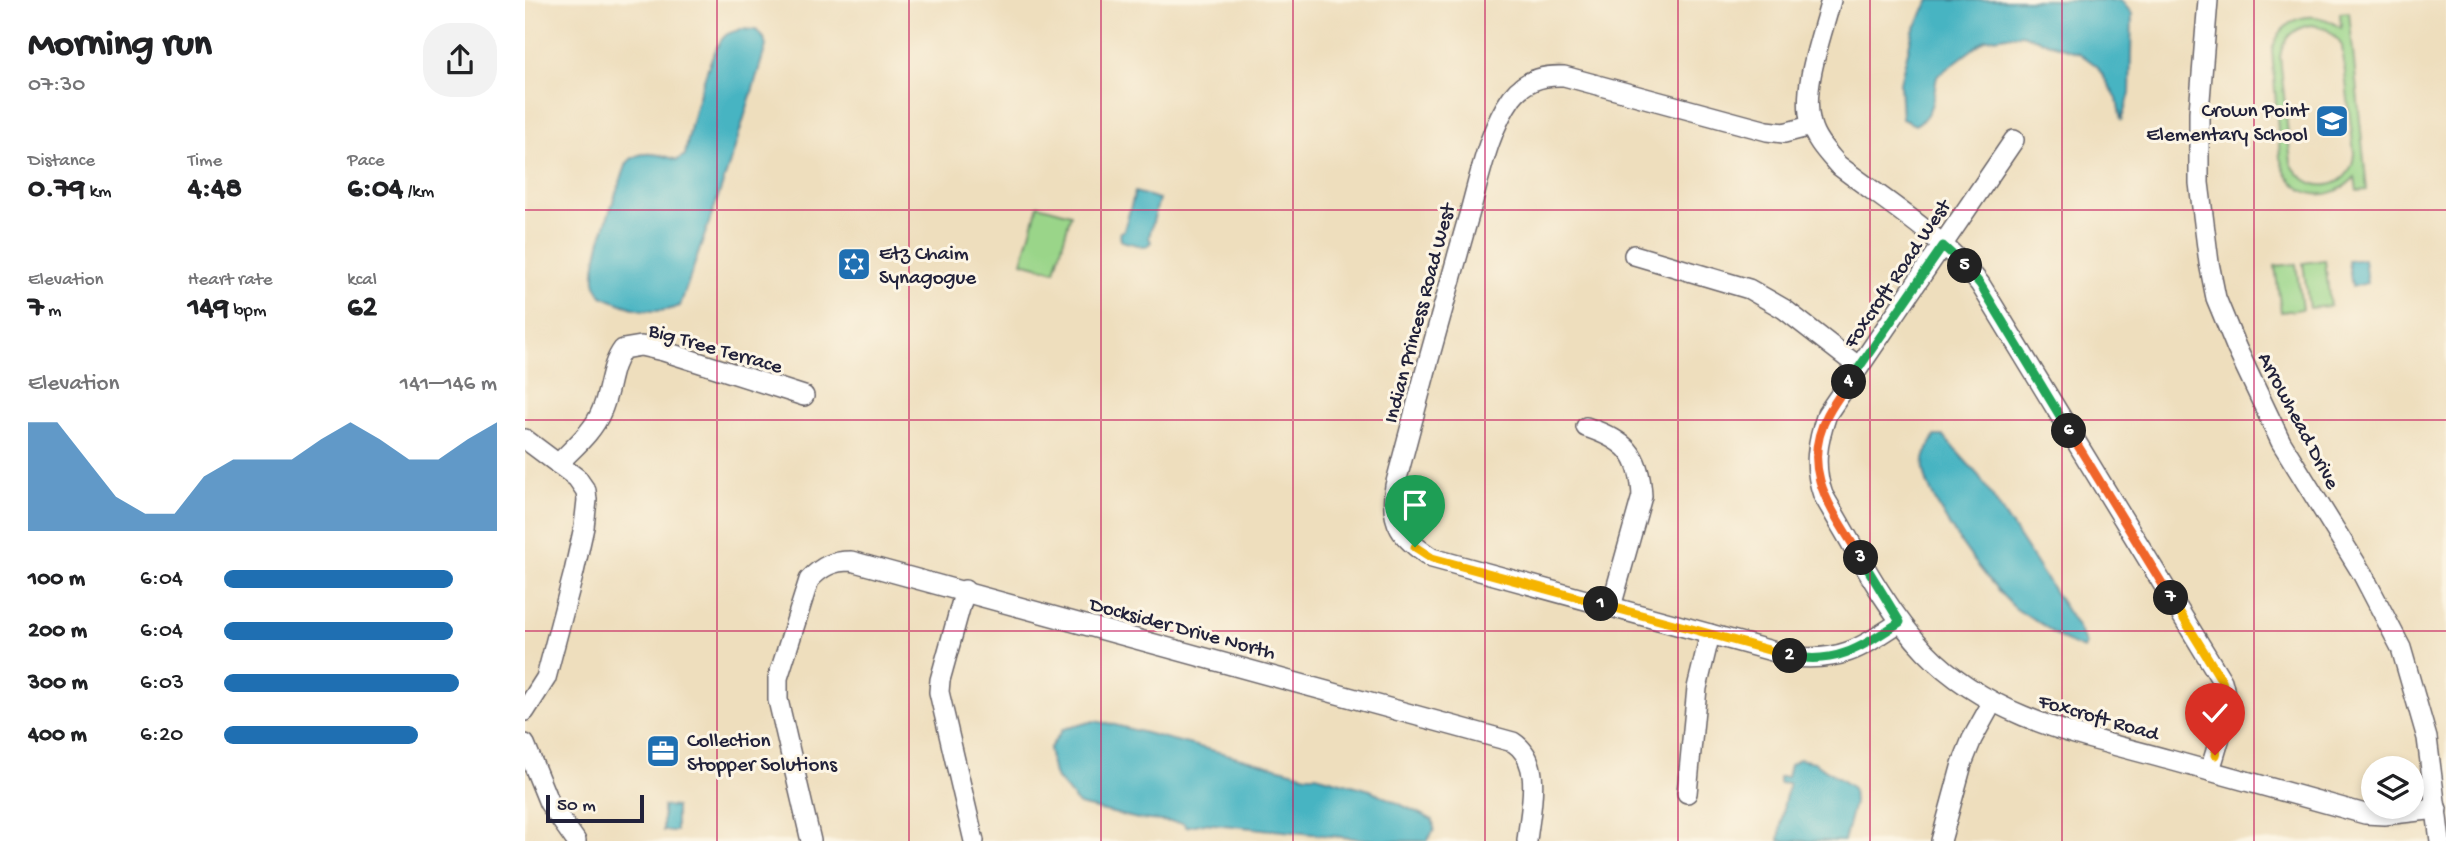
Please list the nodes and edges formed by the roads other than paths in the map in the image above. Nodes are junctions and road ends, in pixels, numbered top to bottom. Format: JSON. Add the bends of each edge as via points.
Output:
{"nodes":[{"id":1,"x":1831,"y":0,"type":"edge"},
{"id":2,"x":2208,"y":0,"type":"edge"},
{"id":3,"x":1811,"y":125,"type":"junction"},
{"id":4,"x":2014,"y":140,"type":"dead end"},
{"id":5,"x":1943,"y":246,"type":"junction"},
{"id":6,"x":1634,"y":255,"type":"dead end"},
{"id":7,"x":1859,"y":368,"type":"junction"},
{"id":8,"x":804,"y":396,"type":"dead end"},
{"id":9,"x":1586,"y":427,"type":"dead end"},
{"id":10,"x":525,"y":439,"type":"edge"},
{"id":11,"x":558,"y":464,"type":"junction"},
{"id":12,"x":965,"y":590,"type":"junction"},
{"id":13,"x":1611,"y":607,"type":"junction"},
{"id":14,"x":1900,"y":622,"type":"junction"},
{"id":15,"x":1710,"y":634,"type":"junction"},
{"id":16,"x":1992,"y":703,"type":"junction"},
{"id":17,"x":525,"y":710,"type":"edge"},
{"id":18,"x":525,"y":744,"type":"edge"},
{"id":19,"x":2210,"y":771,"type":"junction"},
{"id":20,"x":1687,"y":793,"type":"dead end"},
{"id":21,"x":2437,"y":809,"type":"junction"},
{"id":22,"x":576,"y":841,"type":"edge"},
{"id":23,"x":811,"y":841,"type":"edge"},
{"id":24,"x":974,"y":841,"type":"edge"},
{"id":25,"x":1527,"y":841,"type":"edge"},
{"id":26,"x":1941,"y":841,"type":"edge"},
{"id":27,"x":2440,"y":841,"type":"edge"}],
"edges":[{"from":1,"to":3,"type":"street","via":[[1811,81]]},
{"from":2,"to":21,"type":"street","name":"Arrowhead Drive","via":[[2199,183],[2217,298],[2281,442],[2363,575],[2401,648],[2427,738]]},
{"from":3,"to":5,"type":"street","via":[[1839,165]]},
{"from":3,"to":13,"type":"street","name":"Indian Princess Road West","via":[[1784,133],[1767,131],[1548,75],[1513,96],[1498,124],[1395,485],[1394,516],[1402,534],[1432,558]]},
{"from":4,"to":5,"type":"street","name":"Foxcroft Road West"},
{"from":5,"to":7,"type":"street","name":"Foxcroft Road West"},
{"from":5,"to":19,"type":"street","via":[[1980,284],[2222,681],[2227,709]]},
{"from":6,"to":7,"type":"street","via":[[1749,289],[1784,309]]},
{"from":7,"to":14,"type":"street","name":"Foxcroft Road West","via":[[1827,414],[1816,460],[1818,479],[1823,495]]},
{"from":8,"to":11,"type":"street","name":"Big Tree Terrace","via":[[663,351],[641,346],[623,349],[596,423]]},
{"from":9,"to":13,"type":"street","via":[[1624,444],[1641,477],[1641,496]]},
{"from":10,"to":11,"type":"street"},
{"from":11,"to":17,"type":"street","via":[[586,491],[584,527],[545,678]]},
{"from":12,"to":23,"type":"street","name":"Docksider Drive North","via":[[851,561],[830,563],[809,580],[778,678],[778,700]]},
{"from":12,"to":24,"type":"street","via":[[939,692]]},
{"from":12,"to":25,"type":"street","name":"Docksider Drive North","via":[[1493,735],[1522,747],[1533,772]]},
{"from":13,"to":15,"type":"street"},
{"from":14,"to":15,"type":"street","via":[[1859,649],[1818,659]]},
{"from":14,"to":16,"type":"street","name":"Foxcroft Road","via":[[1950,674]]},
{"from":15,"to":20,"type":"street","via":[[1697,688]]},
{"from":16,"to":19,"type":"street","name":"Foxcroft Road","via":[[2047,726]]},
{"from":16,"to":26,"type":"street","via":[[1962,764]]},
{"from":18,"to":22,"type":"street","via":[[549,803]]},
{"from":19,"to":21,"type":"street","name":"Foxcroft Road","via":[[2365,814]]},
{"from":21,"to":27,"type":"street","name":"Arrowhead Drive"}]}
